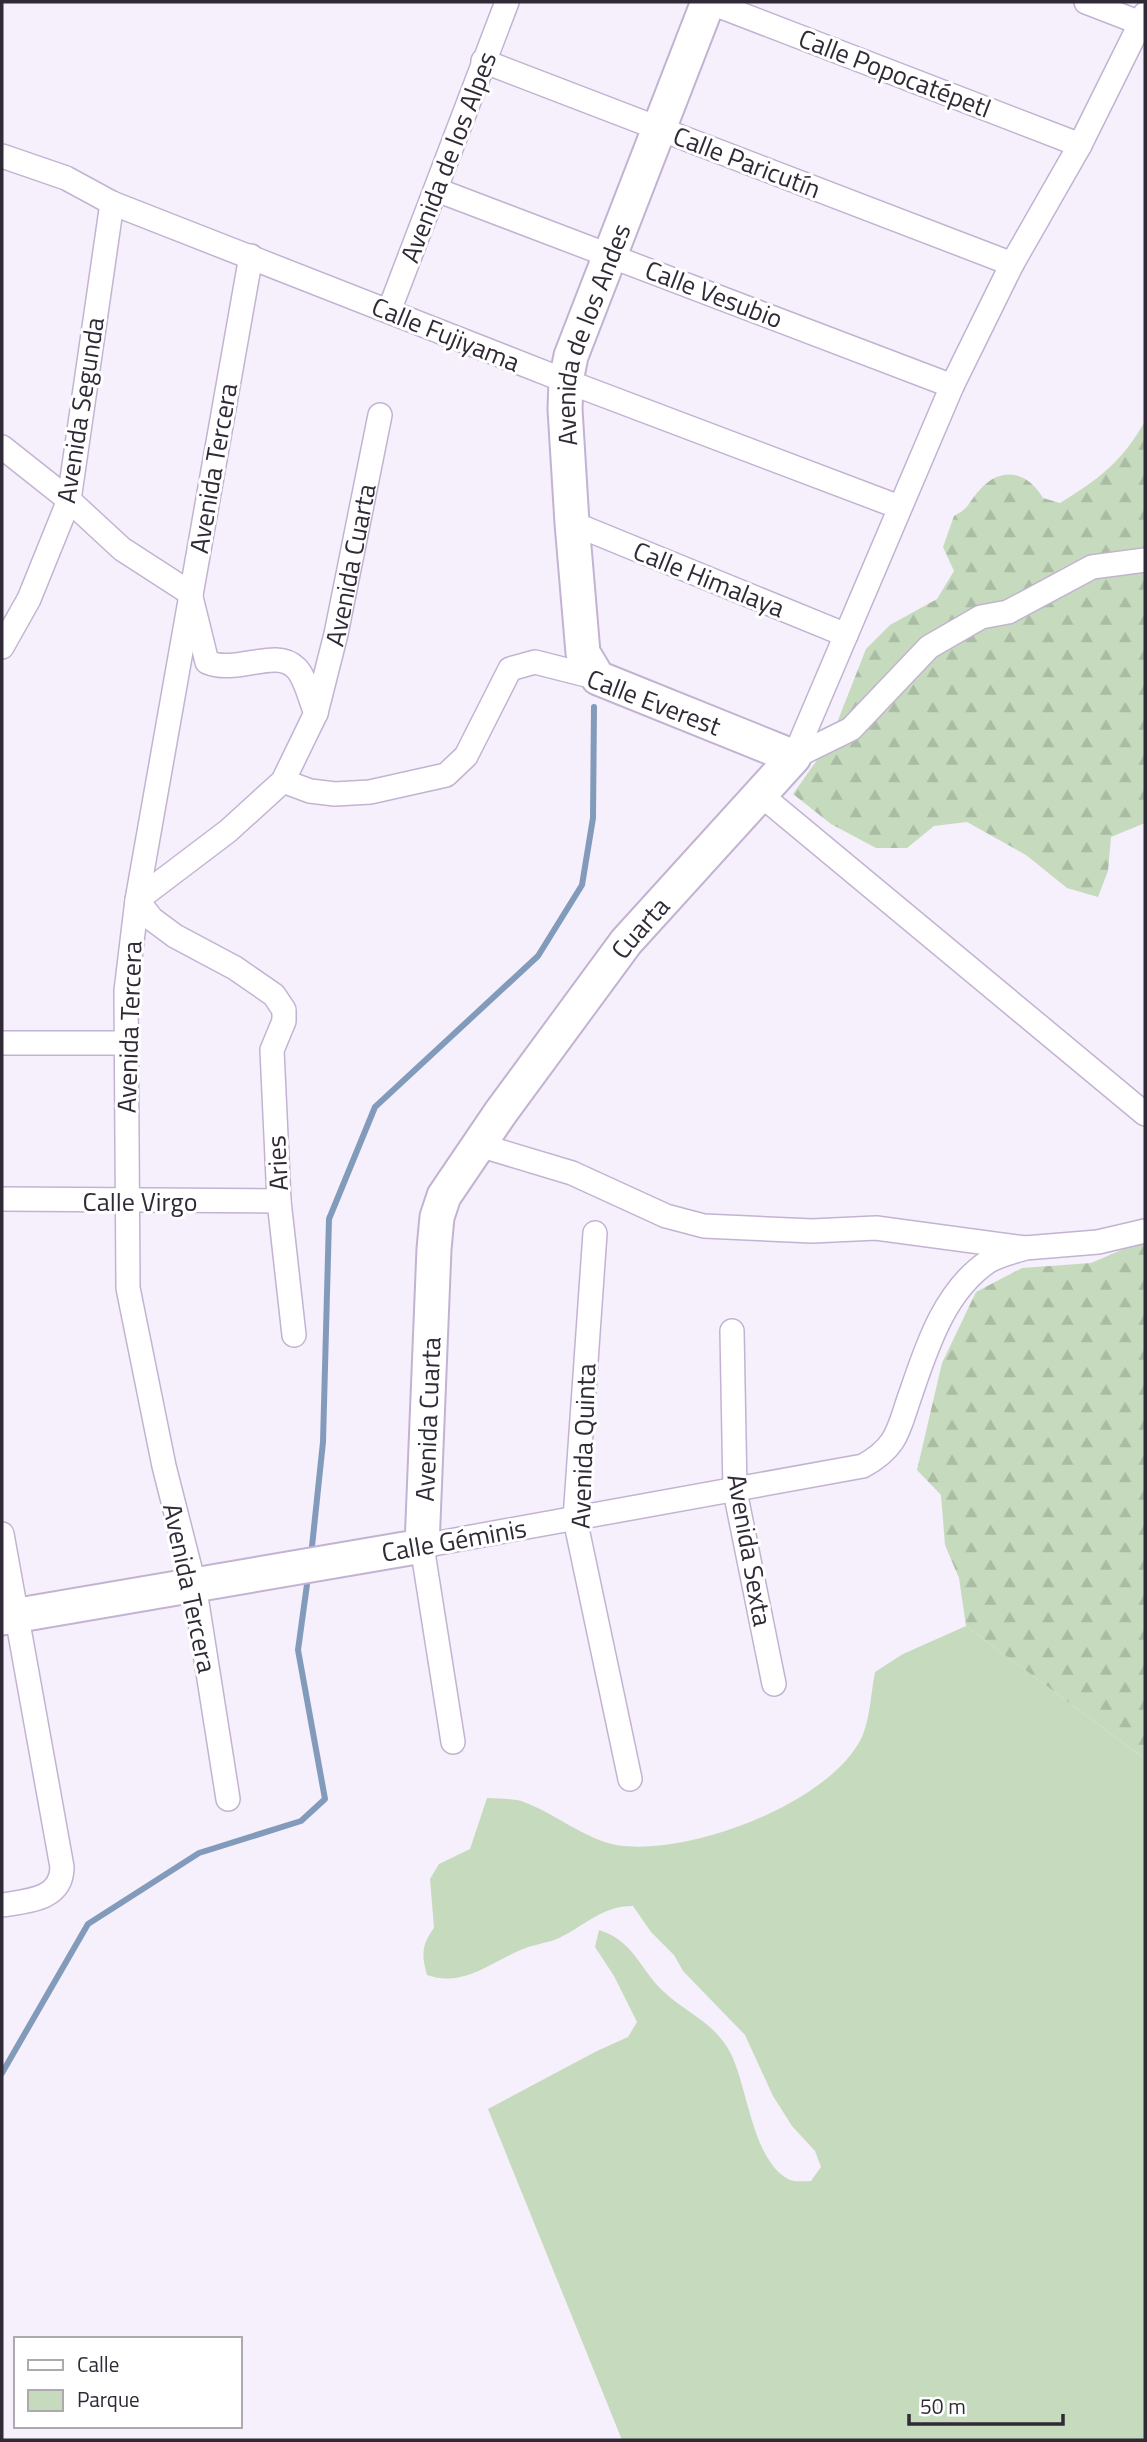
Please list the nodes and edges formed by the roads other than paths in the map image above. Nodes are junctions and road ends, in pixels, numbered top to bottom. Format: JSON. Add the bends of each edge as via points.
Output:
{"nodes":[{"id":1,"x":507,"y":2,"type":"edge"},
{"id":2,"x":709,"y":2,"type":"edge"},
{"id":3,"x":1086,"y":2,"type":"edge"},
{"id":4,"x":1145,"y":11,"type":"edge"},
{"id":5,"x":483,"y":61,"type":"junction"},
{"id":6,"x":660,"y":128,"type":"junction"},
{"id":7,"x":1080,"y":145,"type":"junction"},
{"id":8,"x":2,"y":156,"type":"edge"},
{"id":9,"x":437,"y":190,"type":"junction"},
{"id":10,"x":112,"y":203,"type":"junction"},
{"id":11,"x":611,"y":253,"type":"junction"},
{"id":12,"x":251,"y":256,"type":"junction"},
{"id":13,"x":1012,"y":264,"type":"junction"},
{"id":14,"x":389,"y":312,"type":"junction"},
{"id":15,"x":566,"y":381,"type":"junction"},
{"id":16,"x":952,"y":386,"type":"junction"},
{"id":17,"x":380,"y":415,"type":"dead end"},
{"id":18,"x":2,"y":447,"type":"edge"},
{"id":19,"x":69,"y":500,"type":"junction"},
{"id":20,"x":899,"y":507,"type":"junction"},
{"id":21,"x":572,"y":523,"type":"junction"},
{"id":22,"x":1145,"y":560,"type":"edge"},
{"id":23,"x":190,"y":593,"type":"junction"},
{"id":24,"x":846,"y":635,"type":"junction"},
{"id":25,"x":2,"y":647,"type":"edge"},
{"id":26,"x":598,"y":678,"type":"junction"},
{"id":27,"x":316,"y":713,"type":"junction"},
{"id":28,"x":794,"y":757,"type":"junction"},
{"id":29,"x":283,"y":781,"type":"junction"},
{"id":30,"x":761,"y":795,"type":"junction"},
{"id":31,"x":136,"y":900,"type":"junction"},
{"id":32,"x":2,"y":1043,"type":"edge"},
{"id":33,"x":125,"y":1043,"type":"junction"},
{"id":34,"x":501,"y":1112,"type":"joint"},
{"id":35,"x":1145,"y":1114,"type":"edge"},
{"id":36,"x":479,"y":1144,"type":"junction"},
{"id":37,"x":2,"y":1199,"type":"edge"},
{"id":38,"x":279,"y":1201,"type":"junction"},
{"id":39,"x":126,"y":1202,"type":"junction"},
{"id":40,"x":1144,"y":1229,"type":"edge"},
{"id":41,"x":595,"y":1233,"type":"dead end"},
{"id":42,"x":1025,"y":1248,"type":"junction"},
{"id":43,"x":732,"y":1331,"type":"dead end"},
{"id":44,"x":295,"y":1335,"type":"dead end"},
{"id":45,"x":735,"y":1491,"type":"junction"},
{"id":46,"x":575,"y":1519,"type":"junction"},
{"id":47,"x":2,"y":1534,"type":"edge"},
{"id":48,"x":422,"y":1546,"type":"junction"},
{"id":49,"x":194,"y":1584,"type":"junction"},
{"id":50,"x":8,"y":1617,"type":"edge"},
{"id":51,"x":774,"y":1684,"type":"dead end"},
{"id":52,"x":453,"y":1742,"type":"dead end"},
{"id":53,"x":630,"y":1779,"type":"dead end"},
{"id":54,"x":228,"y":1799,"type":"dead end"},
{"id":55,"x":2,"y":1905,"type":"edge"}],
"edges":[{"from":1,"to":5,"type":"street","name":"Avenida de los Alpes"},
{"from":2,"to":6,"type":"street","name":"Avenida de los Andes"},
{"from":2,"to":7,"type":"street","name":"Calle Popocatépetl"},
{"from":3,"to":4,"type":"street"},
{"from":4,"to":7,"type":"street"},
{"from":5,"to":6,"type":"street","name":"Calle Paricutín"},
{"from":5,"to":9,"type":"street","name":"Avenida de los Alpes"},
{"from":6,"to":11,"type":"street","name":"Avenida de los Andes"},
{"from":6,"to":13,"type":"street","name":"Calle Paricutín"},
{"from":7,"to":13,"type":"street"},
{"from":8,"to":10,"type":"street","name":"Calle Fujiyama","via":[[66,178]]},
{"from":9,"to":11,"type":"street","name":"Calle Vesubio"},
{"from":9,"to":14,"type":"street","name":"Avenida de los Alpes"},
{"from":10,"to":12,"type":"street","name":"Calle Fujiyama"},
{"from":10,"to":19,"type":"street","name":"Avenida Segunda"},
{"from":11,"to":15,"type":"street","name":"Avenida de los Andes","via":[[571,356]]},
{"from":11,"to":16,"type":"street","name":"Calle Vesubio"},
{"from":12,"to":14,"type":"street","name":"Calle Fujiyama"},
{"from":12,"to":23,"type":"street","name":"Avenida Tercera"},
{"from":13,"to":16,"type":"street"},
{"from":14,"to":15,"type":"street","name":"Calle Fujiyama"},
{"from":15,"to":20,"type":"street","name":"Calle Fujiyama"},
{"from":15,"to":21,"type":"street","name":"Avenida de los Andes"},
{"from":16,"to":20,"type":"street"},
{"from":17,"to":27,"type":"street","name":"Avenida Cuarta"},
{"from":18,"to":19,"type":"street"},
{"from":19,"to":23,"type":"street","via":[[122,549]]},
{"from":19,"to":25,"type":"street","name":"Avenida Segunda","via":[[29,599]]},
{"from":20,"to":24,"type":"street"},
{"from":21,"to":24,"type":"street","name":"Calle Himalaya"},
{"from":21,"to":26,"type":"street","name":"Avenida de los Andes","via":[[583,653]]},
{"from":22,"to":28,"type":"street","via":[[1092,567],[1008,612],[981,617],[929,647],[851,729]]},
{"from":23,"to":27,"type":"street","via":[[207,662],[220,668],[265,659],[287,661],[298,669]]},
{"from":23,"to":31,"type":"street","name":"Avenida Tercera"},
{"from":24,"to":28,"type":"street"},
{"from":26,"to":28,"type":"street","name":"Calle Everest"},
{"from":26,"to":29,"type":"street","name":"Calle Everest","via":[[535,662],[510,669],[466,756],[446,775],[370,792],[335,794],[310,792]]},
{"from":27,"to":29,"type":"street","name":"Avenida Cuarta"},
{"from":28,"to":30,"type":"street","name":"Cuarta"},
{"from":29,"to":31,"type":"street","via":[[228,831]]},
{"from":30,"to":34,"type":"street","name":"Cuarta","via":[[626,942]]},
{"from":30,"to":35,"type":"street"},
{"from":31,"to":33,"type":"street","name":"Avenida Tercera"},
{"from":31,"to":38,"type":"street","name":"Aries","via":[[175,936],[274,995],[284,1010],[272,1050]]},
{"from":32,"to":33,"type":"street"},
{"from":33,"to":39,"type":"street","name":"Avenida Tercera"},
{"from":34,"to":36,"type":"street","name":"Avenida Cuarta"},
{"from":36,"to":42,"type":"street","via":[[572,1173],[666,1216],[704,1226],[811,1231],[876,1228]]},
{"from":36,"to":48,"type":"street","name":"Avenida Cuarta","via":[[444,1196],[437,1217]]},
{"from":37,"to":39,"type":"street","name":"Calle Virgo"},
{"from":38,"to":39,"type":"street","name":"Calle Virgo"},
{"from":38,"to":44,"type":"street","name":"Aries"},
{"from":39,"to":49,"type":"street","name":"Avenida Tercera","via":[[131,1300],[164,1466]]},
{"from":40,"to":42,"type":"street","via":[[1098,1242]]},
{"from":41,"to":46,"type":"street","name":"Avenida Quinta"},
{"from":42,"to":45,"type":"street","name":"Calle Géminis","via":[[992,1259],[970,1276],[947,1306],[896,1440],[880,1457],[863,1466]]},
{"from":43,"to":45,"type":"street","name":"Avenida Sexta"},
{"from":45,"to":46,"type":"street","name":"Calle Géminis"},
{"from":45,"to":51,"type":"street","name":"Avenida Sexta"},
{"from":46,"to":48,"type":"street","name":"Calle Géminis"},
{"from":46,"to":53,"type":"street","name":"Avenida Quinta"},
{"from":47,"to":50,"type":"street"},
{"from":48,"to":49,"type":"street","name":"Calle Géminis"},
{"from":48,"to":52,"type":"street","name":"Avenida Cuarta"},
{"from":49,"to":50,"type":"street","name":"Calle Géminis"},
{"from":49,"to":54,"type":"street","name":"Avenida Tercera"},
{"from":50,"to":55,"type":"street","via":[[62,1875],[51,1893]]}]}
